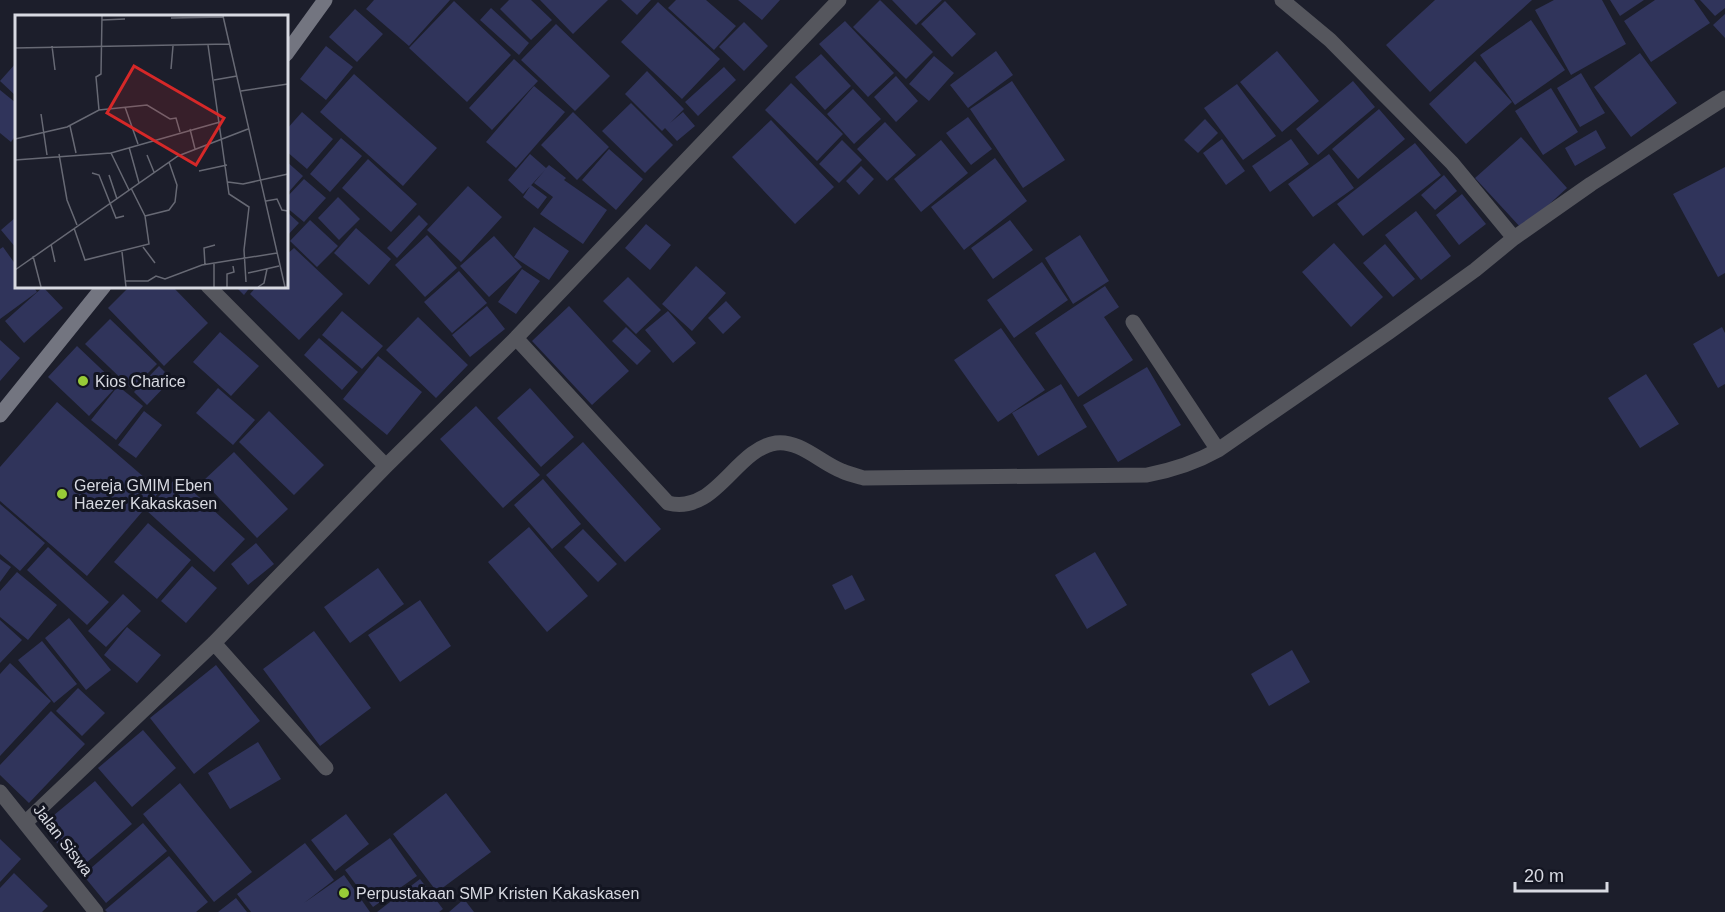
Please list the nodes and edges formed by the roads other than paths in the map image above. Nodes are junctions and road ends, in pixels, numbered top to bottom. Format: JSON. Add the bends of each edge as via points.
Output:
{"nodes":[{"id":1,"x":325,"y":0,"type":"edge"},
{"id":2,"x":839,"y":0,"type":"edge"},
{"id":3,"x":1282,"y":0,"type":"edge"},
{"id":4,"x":288,"y":51,"type":"edge"},
{"id":5,"x":1725,"y":98,"type":"edge"},
{"id":6,"x":1514,"y":238,"type":"junction"},
{"id":7,"x":102,"y":288,"type":"edge"},
{"id":8,"x":210,"y":288,"type":"edge"},
{"id":9,"x":1133,"y":322,"type":"dead end"},
{"id":10,"x":516,"y":338,"type":"junction"},
{"id":11,"x":0,"y":416,"type":"edge"},
{"id":12,"x":1218,"y":450,"type":"junction"},
{"id":13,"x":386,"y":466,"type":"junction"},
{"id":14,"x":214,"y":643,"type":"junction"},
{"id":15,"x":326,"y":768,"type":"dead end"},
{"id":16,"x":0,"y":792,"type":"edge"},
{"id":17,"x":26,"y":822,"type":"junction"},
{"id":18,"x":96,"y":912,"type":"edge"}],
"edges":[{"from":1,"to":4,"type":"street"},
{"from":2,"to":10,"type":"street"},
{"from":3,"to":6,"type":"street","via":[[1330,40],[1452,163]]},
{"from":5,"to":6,"type":"street"},
{"from":6,"to":12,"type":"street","via":[[1389,332]]},
{"from":7,"to":11,"type":"street"},
{"from":8,"to":13,"type":"street"},
{"from":9,"to":12,"type":"street"},
{"from":10,"to":12,"type":"street","via":[[668,502],[680,506],[697,501],[753,455],[775,443],[791,444],[841,471],[864,478],[1147,475],[1199,461]]},
{"from":10,"to":13,"type":"street"},
{"from":13,"to":14,"type":"street"},
{"from":14,"to":15,"type":"street"},
{"from":14,"to":17,"type":"street"},
{"from":16,"to":17,"type":"street","name":"Jalan Siswa"},
{"from":17,"to":18,"type":"street","name":"Jalan Siswa"}]}
